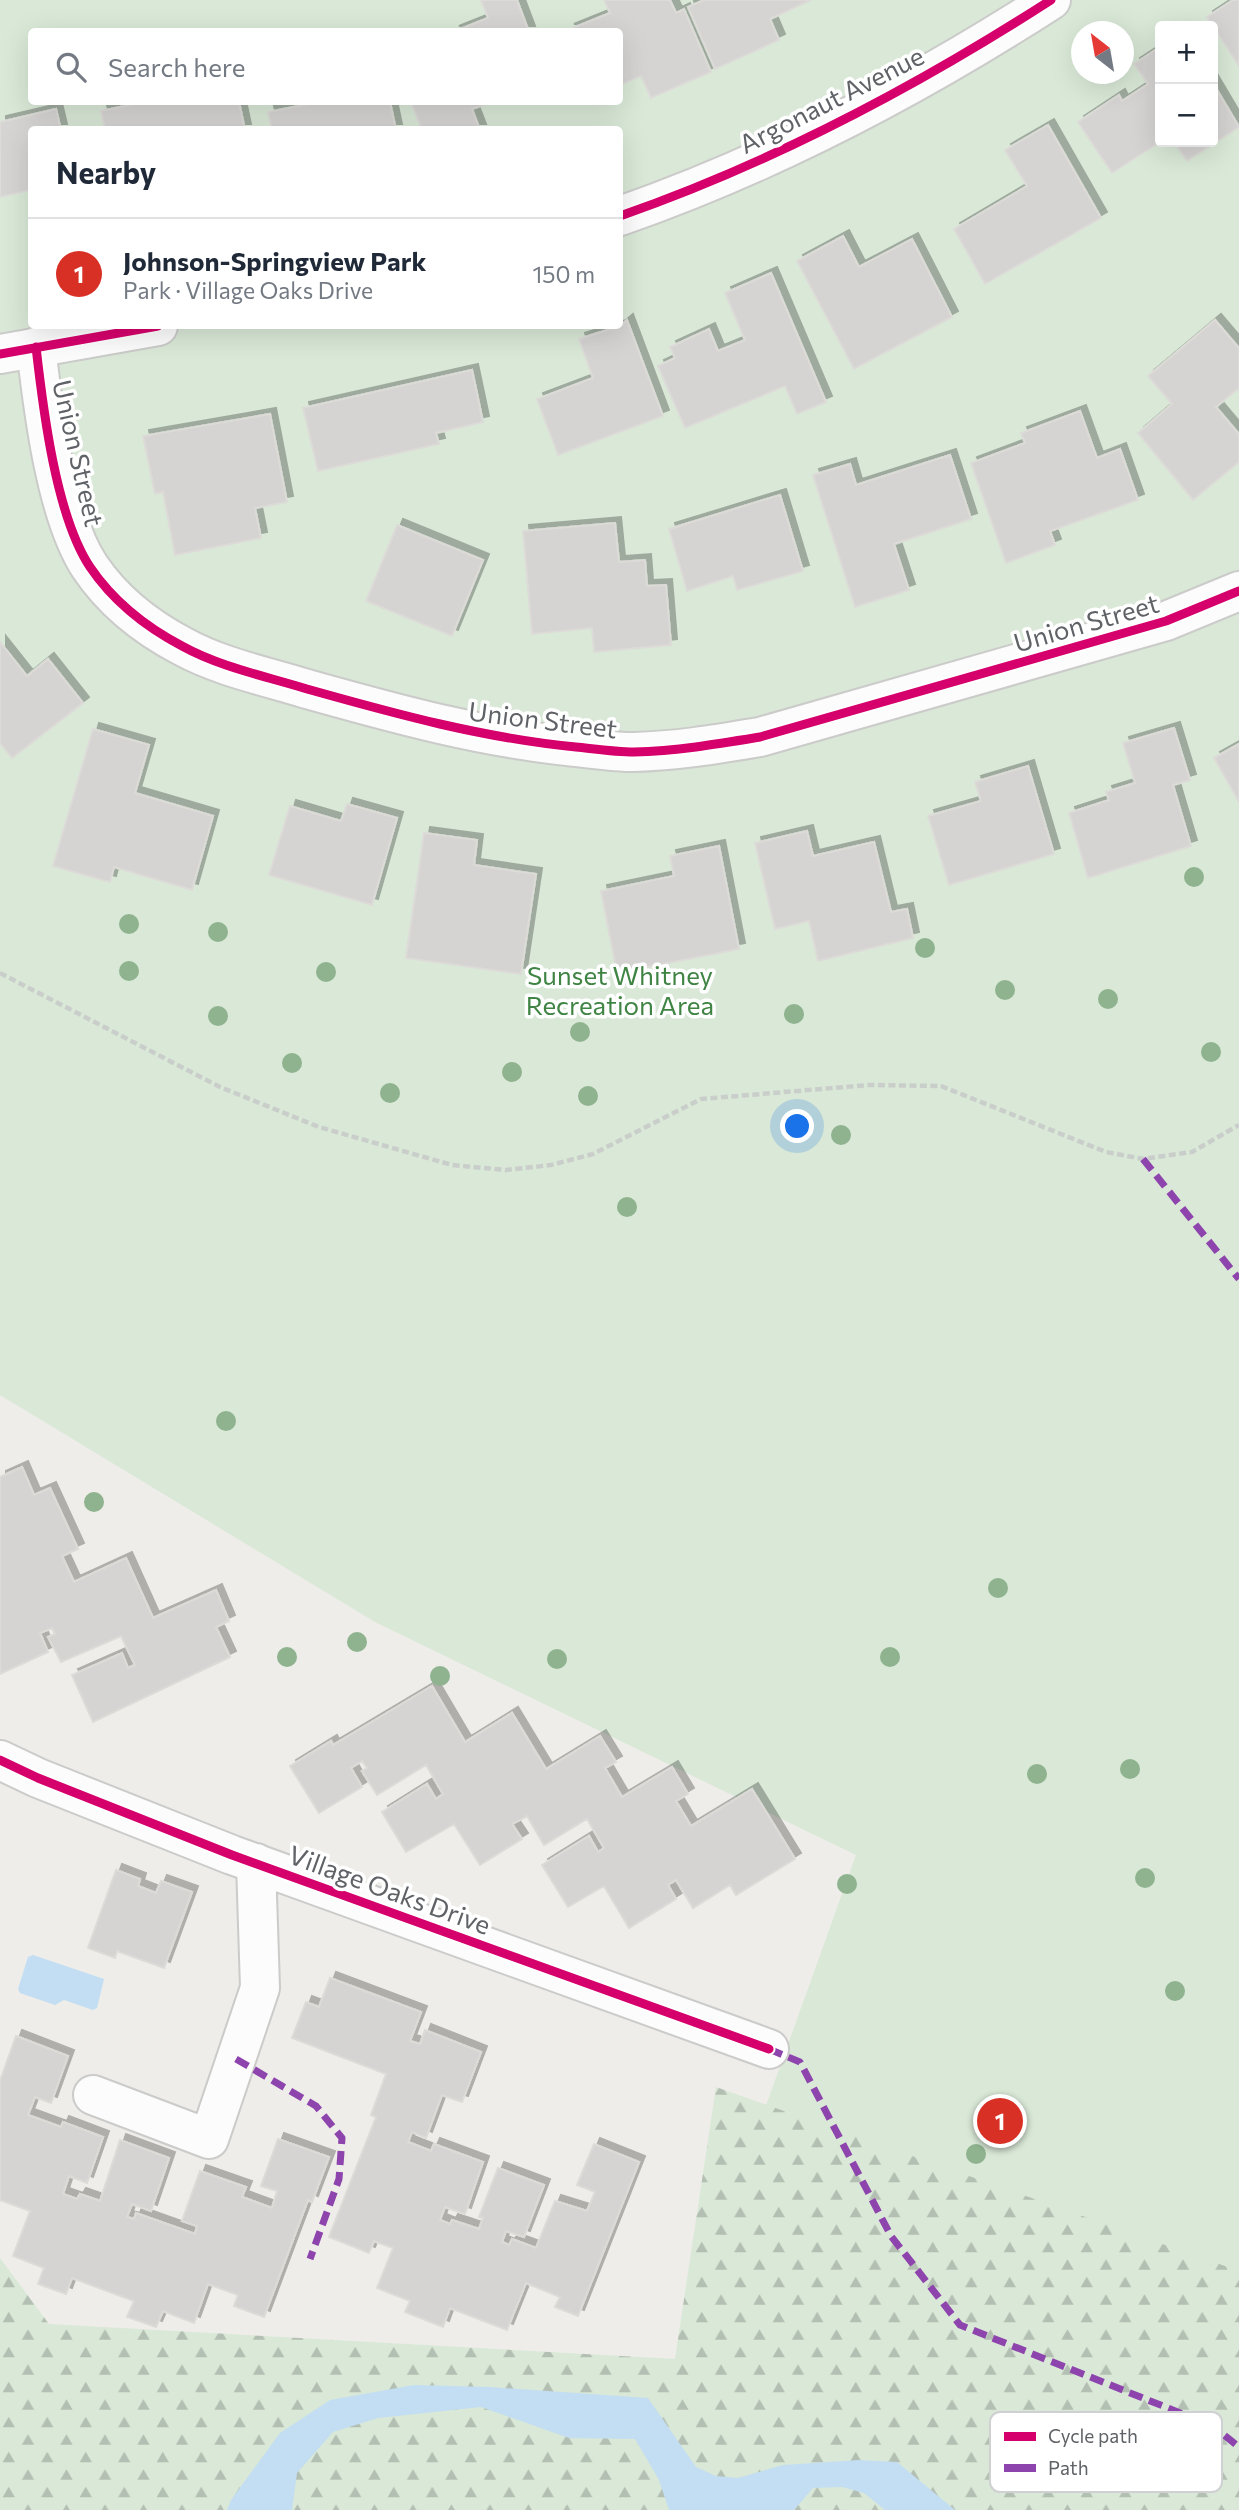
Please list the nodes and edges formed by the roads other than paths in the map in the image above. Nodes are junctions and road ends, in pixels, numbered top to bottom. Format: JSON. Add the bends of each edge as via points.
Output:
{"nodes":[{"id":1,"x":1052,"y":0,"type":"edge"},
{"id":2,"x":623,"y":215,"type":"edge"},
{"id":3,"x":141,"y":329,"type":"edge"},
{"id":4,"x":18,"y":351,"type":"edge"},
{"id":5,"x":1239,"y":591,"type":"edge"},
{"id":6,"x":0,"y":1760,"type":"edge"},
{"id":7,"x":256,"y":1863,"type":"junction"},
{"id":8,"x":769,"y":2049,"type":"dead end"},
{"id":9,"x":93,"y":2095,"type":"dead end"}],
"edges":[{"from":1,"to":2,"type":"street","name":"Argonaut Avenue","via":[[876,104],[771,155]]},
{"from":3,"to":4,"type":"street"},
{"from":4,"to":5,"type":"street","name":"Union Street","via":[[42,398],[72,524],[90,566],[129,610],[153,630],[218,663],[431,725],[597,749],[692,749],[760,737],[1153,625]]},
{"from":6,"to":7,"type":"street","name":"Village Oaks Drive"},
{"from":7,"to":8,"type":"street","name":"Village Oaks Drive"},
{"from":7,"to":9,"type":"street","via":[[260,1988],[209,2139]]}]}
